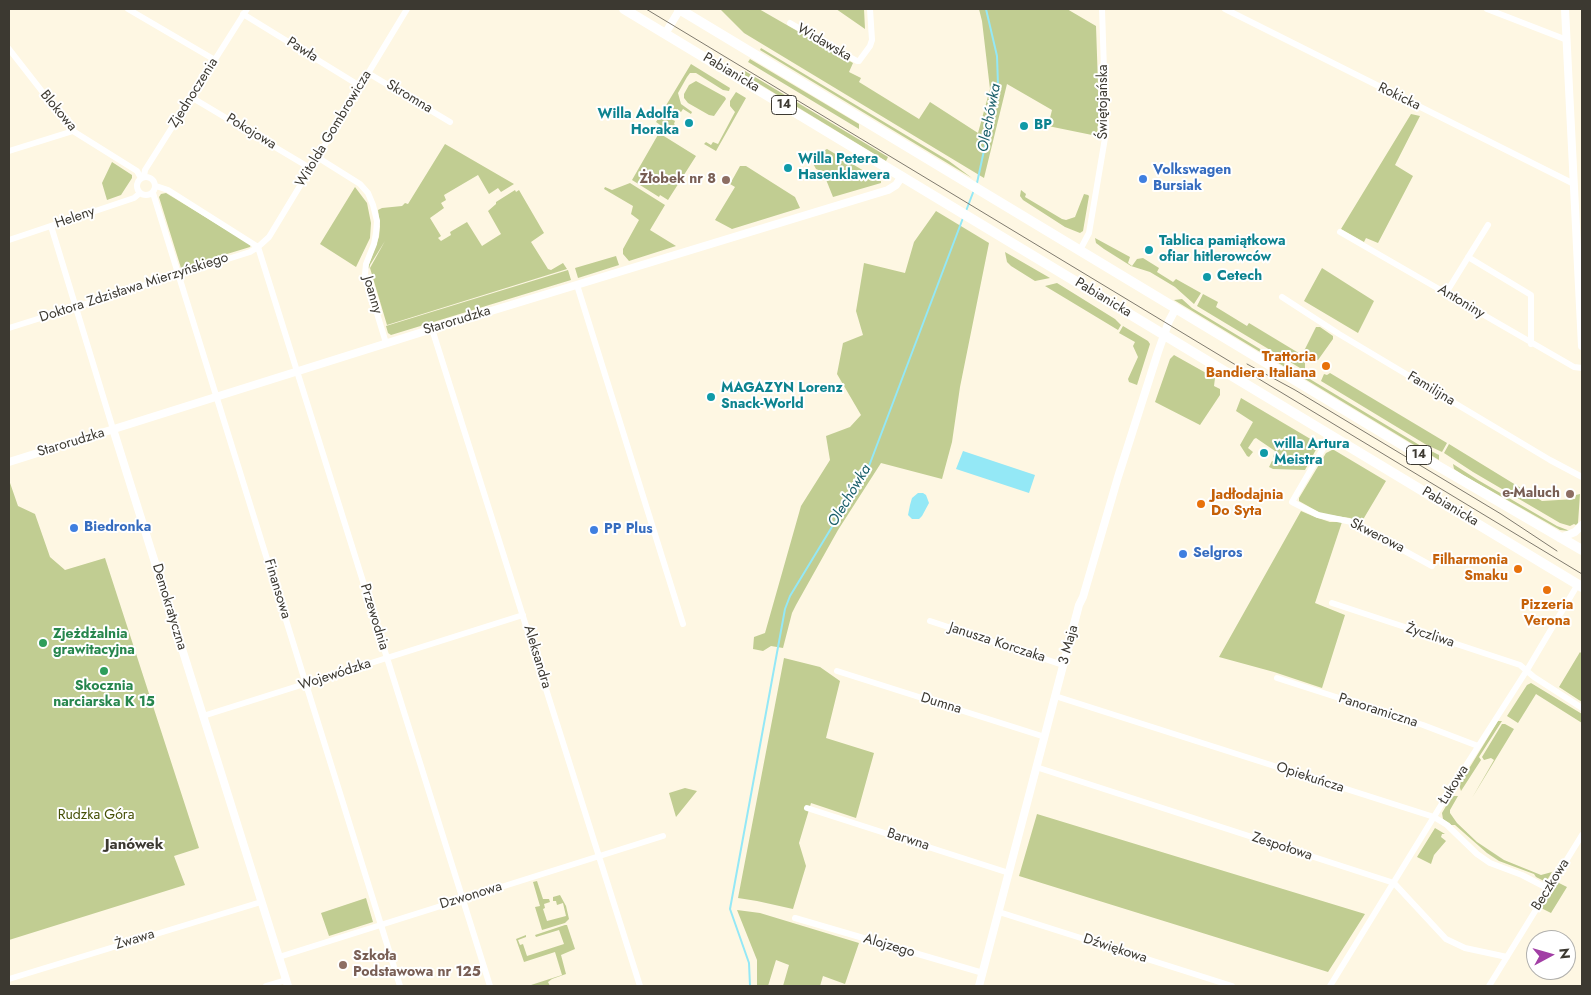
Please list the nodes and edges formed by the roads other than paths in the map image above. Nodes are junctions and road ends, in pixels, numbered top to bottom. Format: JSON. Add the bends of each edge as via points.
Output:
{"nodes":[{"id":1,"x":128,"y":9,"type":"edge"},
{"id":2,"x":407,"y":9,"type":"edge"},
{"id":3,"x":624,"y":9,"type":"edge"},
{"id":4,"x":679,"y":9,"type":"edge"},
{"id":5,"x":870,"y":9,"type":"edge"},
{"id":6,"x":1102,"y":9,"type":"edge"},
{"id":7,"x":1225,"y":9,"type":"edge"},
{"id":8,"x":1487,"y":9,"type":"edge"},
{"id":9,"x":1565,"y":9,"type":"edge"},
{"id":10,"x":245,"y":11,"type":"edge"},
{"id":11,"x":790,"y":23,"type":"dead end"},
{"id":12,"x":665,"y":34,"type":"junction"},
{"id":13,"x":1567,"y":40,"type":"junction"},
{"id":14,"x":9,"y":50,"type":"edge"},
{"id":15,"x":215,"y":60,"type":"junction"},
{"id":16,"x":368,"y":73,"type":"junction"},
{"id":17,"x":360,"y":86,"type":"junction"},
{"id":18,"x":191,"y":97,"type":"junction"},
{"id":19,"x":450,"y":122,"type":"dead end"},
{"id":20,"x":73,"y":131,"type":"junction"},
{"id":21,"x":9,"y":151,"type":"edge"},
{"id":22,"x":317,"y":157,"type":"junction"},
{"id":23,"x":310,"y":168,"type":"junction"},
{"id":24,"x":902,"y":176,"type":"junction"},
{"id":25,"x":143,"y":178,"type":"junction"},
{"id":26,"x":1574,"y":184,"type":"junction"},
{"id":27,"x":155,"y":189,"type":"junction"},
{"id":28,"x":140,"y":193,"type":"junction"},
{"id":29,"x":1488,"y":225,"type":"dead end"},
{"id":30,"x":51,"y":226,"type":"junction"},
{"id":31,"x":1340,"y":232,"type":"dead end"},
{"id":32,"x":9,"y":240,"type":"edge"},
{"id":33,"x":258,"y":247,"type":"junction"},
{"id":34,"x":1080,"y":250,"type":"junction"},
{"id":35,"x":1468,"y":257,"type":"junction"},
{"id":36,"x":178,"y":274,"type":"junction"},
{"id":37,"x":577,"y":285,"type":"junction"},
{"id":38,"x":1446,"y":293,"type":"junction"},
{"id":39,"x":1282,"y":297,"type":"dead end"},
{"id":40,"x":75,"y":307,"type":"junction"},
{"id":41,"x":1176,"y":308,"type":"junction"},
{"id":42,"x":9,"y":328,"type":"edge"},
{"id":43,"x":432,"y":329,"type":"junction"},
{"id":44,"x":1164,"y":335,"type":"junction"},
{"id":45,"x":386,"y":343,"type":"junction"},
{"id":46,"x":1532,"y":344,"type":"junction"},
{"id":47,"x":1582,"y":346,"type":"edge"},
{"id":48,"x":1582,"y":368,"type":"edge"},
{"id":49,"x":298,"y":371,"type":"junction"},
{"id":50,"x":217,"y":397,"type":"junction"},
{"id":51,"x":113,"y":429,"type":"junction"},
{"id":52,"x":1331,"y":435,"type":"junction"},
{"id":53,"x":9,"y":462,"type":"edge"},
{"id":54,"x":1582,"y":477,"type":"edge"},
{"id":55,"x":1582,"y":525,"type":"edge"},
{"id":56,"x":1560,"y":538,"type":"junction"},
{"id":57,"x":1582,"y":550,"type":"edge"},
{"id":58,"x":1432,"y":566,"type":"dead end"},
{"id":59,"x":1581,"y":583,"type":"edge"},
{"id":60,"x":1332,"y":603,"type":"dead end"},
{"id":61,"x":523,"y":615,"type":"junction"},
{"id":62,"x":930,"y":621,"type":"dead end"},
{"id":63,"x":683,"y":624,"type":"dead end"},
{"id":64,"x":387,"y":659,"type":"junction"},
{"id":65,"x":1064,"y":665,"type":"junction"},
{"id":66,"x":1527,"y":670,"type":"junction"},
{"id":67,"x":837,"y":672,"type":"dead end"},
{"id":68,"x":1277,"y":678,"type":"dead end"},
{"id":69,"x":306,"y":684,"type":"junction"},
{"id":70,"x":1055,"y":696,"type":"junction"},
{"id":71,"x":1582,"y":708,"type":"edge"},
{"id":72,"x":203,"y":716,"type":"junction"},
{"id":73,"x":1044,"y":737,"type":"junction"},
{"id":74,"x":1478,"y":746,"type":"junction"},
{"id":75,"x":1036,"y":767,"type":"junction"},
{"id":76,"x":807,"y":808,"type":"dead end"},
{"id":77,"x":1434,"y":817,"type":"junction"},
{"id":78,"x":1582,"y":835,"type":"edge"},
{"id":79,"x":663,"y":836,"type":"dead end"},
{"id":80,"x":599,"y":856,"type":"junction"},
{"id":81,"x":1009,"y":873,"type":"junction"},
{"id":82,"x":1394,"y":883,"type":"junction"},
{"id":83,"x":1549,"y":889,"type":"junction"},
{"id":84,"x":462,"y":898,"type":"junction"},
{"id":85,"x":261,"y":902,"type":"junction"},
{"id":86,"x":998,"y":912,"type":"junction"},
{"id":87,"x":795,"y":918,"type":"dead end"},
{"id":88,"x":380,"y":924,"type":"junction"},
{"id":89,"x":279,"y":957,"type":"junction"},
{"id":90,"x":1507,"y":957,"type":"junction"},
{"id":91,"x":982,"y":973,"type":"junction"},
{"id":92,"x":9,"y":979,"type":"edge"},
{"id":93,"x":287,"y":983,"type":"edge"},
{"id":94,"x":266,"y":986,"type":"edge"},
{"id":95,"x":400,"y":986,"type":"edge"},
{"id":96,"x":490,"y":986,"type":"edge"},
{"id":97,"x":640,"y":986,"type":"edge"},
{"id":98,"x":979,"y":986,"type":"edge"},
{"id":99,"x":1232,"y":986,"type":"edge"},
{"id":100,"x":1330,"y":986,"type":"edge"},
{"id":101,"x":1489,"y":986,"type":"edge"}],
"edges":[{"from":1,"to":15,"type":"street"},
{"from":2,"to":16,"type":"street","name":"Witolda Gombrowicza"},
{"from":3,"to":12,"type":"main road","name":"Pabianicka","number":"14"},
{"from":4,"to":12,"type":"street"},
{"from":4,"to":34,"type":"main road","name":"Pabianicka","number":"14"},
{"from":5,"to":11,"type":"street","name":"Widawska","via":[[872,40],[859,61]]},
{"from":6,"to":34,"type":"street","name":"Świętojańska","via":[[1106,132],[1089,233]]},
{"from":7,"to":26,"type":"street","name":"Rokicka"},
{"from":8,"to":13,"type":"street"},
{"from":9,"to":13,"type":"street"},
{"from":10,"to":15,"type":"street","name":"Zjednoczenia"},
{"from":10,"to":17,"type":"street","name":"Pawła"},
{"from":12,"to":24,"type":"main road","name":"Pabianicka","number":"14"},
{"from":13,"to":26,"type":"street"},
{"from":14,"to":20,"type":"street","name":"Blokowa"},
{"from":15,"to":18,"type":"street","name":"Zjednoczenia"},
{"from":16,"to":17,"type":"street","name":"Witolda Gombrowicza"},
{"from":16,"to":19,"type":"street","name":"Skromna"},
{"from":17,"to":22,"type":"street","name":"Witolda Gombrowicza"},
{"from":18,"to":23,"type":"street","name":"Pokojowa"},
{"from":18,"to":25,"type":"street","name":"Zjednoczenia"},
{"from":20,"to":21,"type":"street"},
{"from":20,"to":25,"type":"street","name":"Blokowa"},
{"from":22,"to":23,"type":"street","name":"Witolda Gombrowicza"},
{"from":22,"to":45,"type":"street","name":"Joanny","via":[[360,184],[374,205],[376,233],[365,274]]},
{"from":23,"to":33,"type":"street","name":"Witolda Gombrowicza","via":[[269,237]]},
{"from":24,"to":37,"type":"street","name":"Starorudzka","via":[[888,190]]},
{"from":24,"to":44,"type":"main road","name":"Pabianicka","number":"14"},
{"from":25,"to":27,"type":"street","via":[[152,179]]},
{"from":25,"to":28,"type":"street","via":[[137,187]]},
{"from":26,"to":47,"type":"street"},
{"from":27,"to":28,"type":"street","via":[[146,196]]},
{"from":27,"to":33,"type":"street","via":[[168,190]]},
{"from":27,"to":36,"type":"street","name":"Finansowa"},
{"from":28,"to":30,"type":"street","name":"Heleny","via":[[134,198]]},
{"from":29,"to":35,"type":"street"},
{"from":30,"to":32,"type":"street","name":"Heleny"},
{"from":30,"to":40,"type":"street","name":"Demokratyczna"},
{"from":31,"to":38,"type":"street","name":"Antoniny"},
{"from":33,"to":36,"type":"street","name":"Doktora Zdzisława Mierzyńskiego"},
{"from":33,"to":49,"type":"street","name":"Przewodnia"},
{"from":34,"to":41,"type":"main road","name":"Pabianicka","number":"14"},
{"from":35,"to":38,"type":"street"},
{"from":35,"to":46,"type":"street","via":[[1531,295]]},
{"from":36,"to":40,"type":"street","name":"Doktora Zdzisława Mierzyńskiego"},
{"from":36,"to":50,"type":"street","name":"Finansowa"},
{"from":37,"to":43,"type":"street","name":"Starorudzka"},
{"from":37,"to":63,"type":"street"},
{"from":38,"to":46,"type":"street","name":"Antoniny"},
{"from":39,"to":54,"type":"street","name":"Familijna"},
{"from":40,"to":42,"type":"street","name":"Doktora Zdzisława Mierzyńskiego"},
{"from":40,"to":51,"type":"street","name":"Demokratyczna"},
{"from":41,"to":44,"type":"street","name":"3 Maja"},
{"from":41,"to":56,"type":"main road","name":"Pabianicka","number":"14"},
{"from":43,"to":45,"type":"street","name":"Starorudzka"},
{"from":43,"to":61,"type":"street","name":"Aleksandra"},
{"from":44,"to":52,"type":"main road","name":"Pabianicka","number":"14"},
{"from":44,"to":65,"type":"street","name":"3 Maja","via":[[1112,494]]},
{"from":45,"to":49,"type":"street","name":"Starorudzka"},
{"from":46,"to":48,"type":"street","name":"Antoniny","via":[[1574,367]]},
{"from":49,"to":50,"type":"street","name":"Starorudzka"},
{"from":49,"to":64,"type":"street","name":"Przewodnia"},
{"from":50,"to":51,"type":"street","name":"Starorudzka"},
{"from":50,"to":69,"type":"street","name":"Finansowa"},
{"from":51,"to":53,"type":"street","name":"Starorudzka"},
{"from":51,"to":72,"type":"street","name":"Demokratyczna"},
{"from":52,"to":58,"type":"street","name":"Skwerowa","via":[[1292,502],[1318,515],[1352,522]]},
{"from":52,"to":59,"type":"main road","name":"Pabianicka","number":"14"},
{"from":55,"to":56,"type":"street"},
{"from":56,"to":57,"type":"main road","name":"Pabianicka","number":"14"},
{"from":59,"to":66,"type":"street","name":"Łukowa"},
{"from":60,"to":66,"type":"street","name":"Życzliwa"},
{"from":61,"to":64,"type":"street","name":"Wojewódzka"},
{"from":61,"to":80,"type":"street","name":"Aleksandra"},
{"from":62,"to":65,"type":"street","name":"Janusza Korczaka"},
{"from":64,"to":69,"type":"street","name":"Wojewódzka"},
{"from":64,"to":84,"type":"street","name":"Przewodnia"},
{"from":65,"to":70,"type":"street","name":"3 Maja"},
{"from":66,"to":71,"type":"street","name":"Życzliwa","via":[[1534,678]]},
{"from":66,"to":74,"type":"street","name":"Łukowa"},
{"from":67,"to":73,"type":"street","name":"Dumna"},
{"from":68,"to":74,"type":"street","name":"Panoramiczna"},
{"from":69,"to":72,"type":"street","name":"Wojewódzka"},
{"from":69,"to":88,"type":"street","name":"Finansowa"},
{"from":70,"to":73,"type":"street","name":"3 Maja"},
{"from":70,"to":77,"type":"street","name":"Opiekuńcza"},
{"from":72,"to":85,"type":"street","name":"Demokratyczna"},
{"from":73,"to":75,"type":"street","name":"3 Maja"},
{"from":74,"to":77,"type":"street","name":"Łukowa"},
{"from":75,"to":81,"type":"street","name":"3 Maja"},
{"from":75,"to":82,"type":"street","name":"Zespołowa"},
{"from":76,"to":81,"type":"street","name":"Barwna"},
{"from":77,"to":82,"type":"street","name":"Łukowa"},
{"from":77,"to":83,"type":"street","name":"Opiekuńcza","via":[[1491,863]]},
{"from":78,"to":83,"type":"street","name":"Beczkowa"},
{"from":79,"to":80,"type":"street","name":"Dzwonowa"},
{"from":80,"to":84,"type":"street","name":"Dzwonowa"},
{"from":80,"to":97,"type":"street","name":"Aleksandra"},
{"from":81,"to":86,"type":"street","name":"3 Maja"},
{"from":82,"to":90,"type":"street","name":"Zespołowa","via":[[1446,939],[1465,948]]},
{"from":82,"to":100,"type":"street","name":"Łukowa"},
{"from":83,"to":90,"type":"street","name":"Beczkowa"},
{"from":84,"to":88,"type":"street","name":"Dzwonowa"},
{"from":84,"to":96,"type":"street","name":"Przewodnia"},
{"from":85,"to":89,"type":"street","name":"Demokratyczna"},
{"from":85,"to":92,"type":"street","name":"Żwawa"},
{"from":86,"to":91,"type":"street","name":"3 Maja"},
{"from":86,"to":99,"type":"street","name":"Dźwiękowa"},
{"from":87,"to":91,"type":"street","name":"Alojzego"},
{"from":88,"to":89,"type":"street","name":"Dzwonowa"},
{"from":88,"to":95,"type":"street","name":"Finansowa"},
{"from":89,"to":93,"type":"street","name":"Demokratyczna"},
{"from":90,"to":101,"type":"street","name":"Beczkowa"},
{"from":91,"to":98,"type":"street","name":"3 Maja"},
{"from":93,"to":94,"type":"street"}]}
